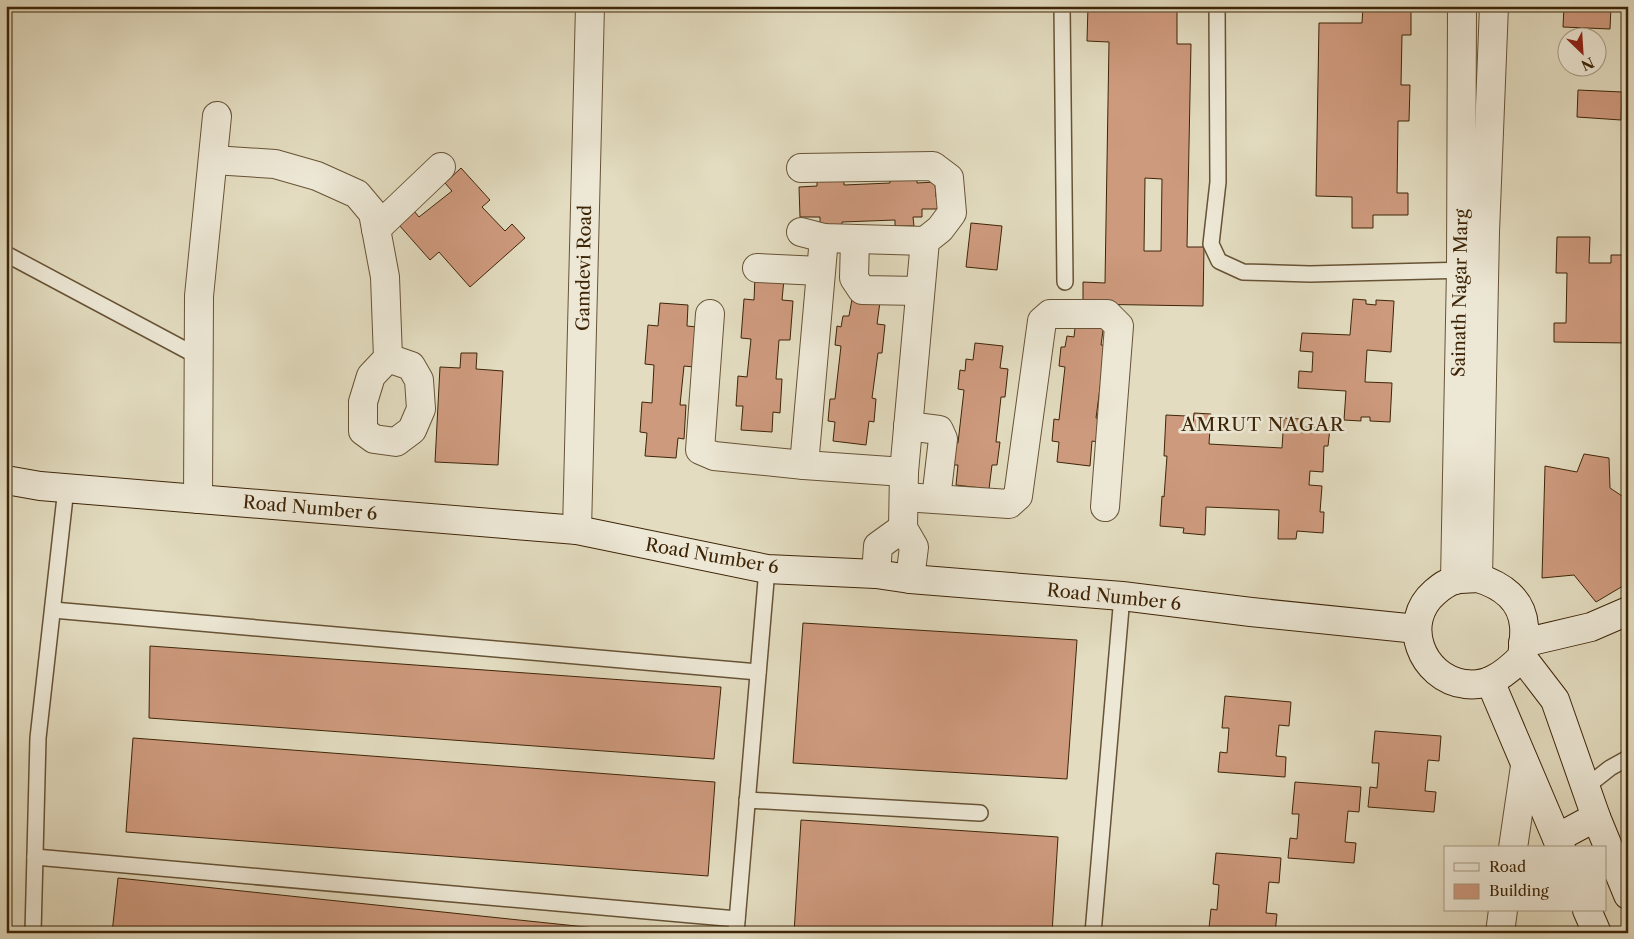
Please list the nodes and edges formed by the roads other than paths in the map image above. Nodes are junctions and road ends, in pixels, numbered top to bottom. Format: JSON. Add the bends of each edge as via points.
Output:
{"nodes":[{"id":1,"x":590,"y":6,"type":"edge"},
{"id":2,"x":1062,"y":6,"type":"edge"},
{"id":3,"x":1217,"y":6,"type":"edge"},
{"id":4,"x":1462,"y":6,"type":"edge"},
{"id":5,"x":1494,"y":6,"type":"edge"},
{"id":6,"x":217,"y":116,"type":"dead end"},
{"id":7,"x":213,"y":160,"type":"junction"},
{"id":8,"x":441,"y":167,"type":"dead end"},
{"id":9,"x":801,"y":168,"type":"dead end"},
{"id":10,"x":376,"y":229,"type":"junction"},
{"id":11,"x":854,"y":239,"type":"junction"},
{"id":12,"x":925,"y":241,"type":"junction"},
{"id":13,"x":6,"y":254,"type":"edge"},
{"id":14,"x":757,"y":268,"type":"dead end"},
{"id":15,"x":1473,"y":270,"type":"junction"},
{"id":16,"x":820,"y":271,"type":"junction"},
{"id":17,"x":1066,"y":282,"type":"dead end"},
{"id":18,"x":920,"y":291,"type":"junction"},
{"id":19,"x":710,"y":314,"type":"dead end"},
{"id":20,"x":199,"y":357,"type":"junction"},
{"id":21,"x":388,"y":358,"type":"dead end"},
{"id":22,"x":908,"y":426,"type":"junction"},
{"id":23,"x":804,"y":465,"type":"junction"},
{"id":24,"x":6,"y":480,"type":"edge"},
{"id":25,"x":904,"y":485,"type":"junction"},
{"id":26,"x":66,"y":488,"type":"junction"},
{"id":27,"x":198,"y":499,"type":"junction"},
{"id":28,"x":936,"y":499,"type":"junction"},
{"id":29,"x":1105,"y":507,"type":"dead end"},
{"id":30,"x":903,"y":528,"type":"junction"},
{"id":31,"x":577,"y":530,"type":"junction"},
{"id":32,"x":766,"y":568,"type":"junction"},
{"id":33,"x":876,"y":574,"type":"junction"},
{"id":34,"x":910,"y":579,"type":"junction"},
{"id":35,"x":1467,"y":579,"type":"junction"},
{"id":36,"x":1122,"y":596,"type":"junction"},
{"id":37,"x":53,"y":610,"type":"junction"},
{"id":38,"x":1628,"y":611,"type":"edge"},
{"id":39,"x":1417,"y":629,"type":"junction"},
{"id":40,"x":1523,"y":650,"type":"junction"},
{"id":41,"x":758,"y":672,"type":"junction"},
{"id":42,"x":1490,"y":681,"type":"junction"},
{"id":43,"x":1628,"y":758,"type":"edge"},
{"id":44,"x":1525,"y":766,"type":"junction"},
{"id":45,"x":1586,"y":787,"type":"junction"},
{"id":46,"x":747,"y":800,"type":"junction"},
{"id":47,"x":980,"y":813,"type":"dead end"},
{"id":48,"x":1596,"y":817,"type":"junction"},
{"id":49,"x":1559,"y":843,"type":"edge"},
{"id":50,"x":1513,"y":846,"type":"edge"},
{"id":51,"x":35,"y":857,"type":"junction"},
{"id":52,"x":1628,"y":895,"type":"edge"},
{"id":53,"x":1503,"y":912,"type":"edge"},
{"id":54,"x":1588,"y":912,"type":"edge"},
{"id":55,"x":736,"y":926,"type":"edge"},
{"id":56,"x":33,"y":933,"type":"edge"},
{"id":57,"x":1093,"y":933,"type":"edge"},
{"id":58,"x":1500,"y":933,"type":"edge"},
{"id":59,"x":1597,"y":933,"type":"edge"}],
"edges":[{"from":1,"to":31,"type":"street","name":"Gamdevi Road"},
{"from":2,"to":17,"type":"lane"},
{"from":3,"to":15,"type":"lane","via":[[1218,182],[1211,244],[1219,261],[1243,272],[1310,274]]},
{"from":4,"to":15,"type":"street","name":"Sainath Nagar Marg"},
{"from":5,"to":15,"type":"street"},
{"from":6,"to":7,"type":"street"},
{"from":7,"to":10,"type":"street","via":[[275,164],[317,176],[358,194],[373,213]]},
{"from":7,"to":20,"type":"street","via":[[200,296]]},
{"from":8,"to":10,"type":"street"},
{"from":9,"to":12,"type":"street","via":[[933,166],[949,178],[952,213]]},
{"from":10,"to":21,"type":"street","via":[[385,277]]},
{"from":11,"to":12,"type":"street"},
{"from":11,"to":16,"type":"street","via":[[812,235]]},
{"from":11,"to":18,"type":"street","via":[[854,278],[862,290]]},
{"from":12,"to":18,"type":"street"},
{"from":13,"to":20,"type":"lane"},
{"from":14,"to":16,"type":"street"},
{"from":15,"to":35,"type":"street","name":"Sainath Nagar Marg"},
{"from":16,"to":23,"type":"street"},
{"from":18,"to":22,"type":"street"},
{"from":19,"to":23,"type":"street","via":[[700,450],[714,456]]},
{"from":20,"to":27,"type":"street"},
{"from":22,"to":25,"type":"street"},
{"from":22,"to":28,"type":"street","via":[[939,430],[943,439]]},
{"from":23,"to":25,"type":"street"},
{"from":24,"to":26,"type":"street","name":"Road Number 6"},
{"from":25,"to":28,"type":"street"},
{"from":25,"to":30,"type":"street"},
{"from":26,"to":27,"type":"street","name":"Road Number 6"},
{"from":26,"to":37,"type":"lane"},
{"from":27,"to":31,"type":"street","name":"Road Number 6"},
{"from":28,"to":29,"type":"street","via":[[1009,504],[1018,496],[1042,321],[1050,314],[1107,314],[1119,326]]},
{"from":30,"to":33,"type":"street","via":[[878,546]]},
{"from":30,"to":34,"type":"street","via":[[914,547]]},
{"from":31,"to":32,"type":"street","name":"Road Number 6"},
{"from":32,"to":33,"type":"street","name":"Road Number 6"},
{"from":32,"to":41,"type":"lane"},
{"from":33,"to":34,"type":"street","name":"Road Number 6"},
{"from":34,"to":36,"type":"street","name":"Road Number 6"},
{"from":35,"to":39,"type":"street","via":[[1443,585],[1430,597],[1421,612]]},
{"from":35,"to":40,"type":"street","via":[[1494,583],[1509,593],[1524,624]]},
{"from":36,"to":39,"type":"street","name":"Road Number 6"},
{"from":36,"to":57,"type":"lane"},
{"from":37,"to":41,"type":"lane"},
{"from":37,"to":51,"type":"lane","via":[[38,738]]},
{"from":38,"to":40,"type":"street"},
{"from":39,"to":42,"type":"street","via":[[1419,647],[1427,662],[1440,675],[1473,685]]},
{"from":40,"to":42,"type":"street","via":[[1505,672]]},
{"from":40,"to":45,"type":"street","via":[[1555,700]]},
{"from":41,"to":46,"type":"lane"},
{"from":42,"to":44,"type":"street"},
{"from":43,"to":45,"type":"lane"},
{"from":44,"to":49,"type":"street"},
{"from":44,"to":50,"type":"street"},
{"from":45,"to":48,"type":"street"},
{"from":46,"to":47,"type":"lane"},
{"from":46,"to":55,"type":"lane"},
{"from":48,"to":49,"type":"street"},
{"from":48,"to":52,"type":"street"},
{"from":51,"to":55,"type":"lane"},
{"from":51,"to":56,"type":"lane"},
{"from":53,"to":58,"type":"street"},
{"from":54,"to":59,"type":"street"}]}
